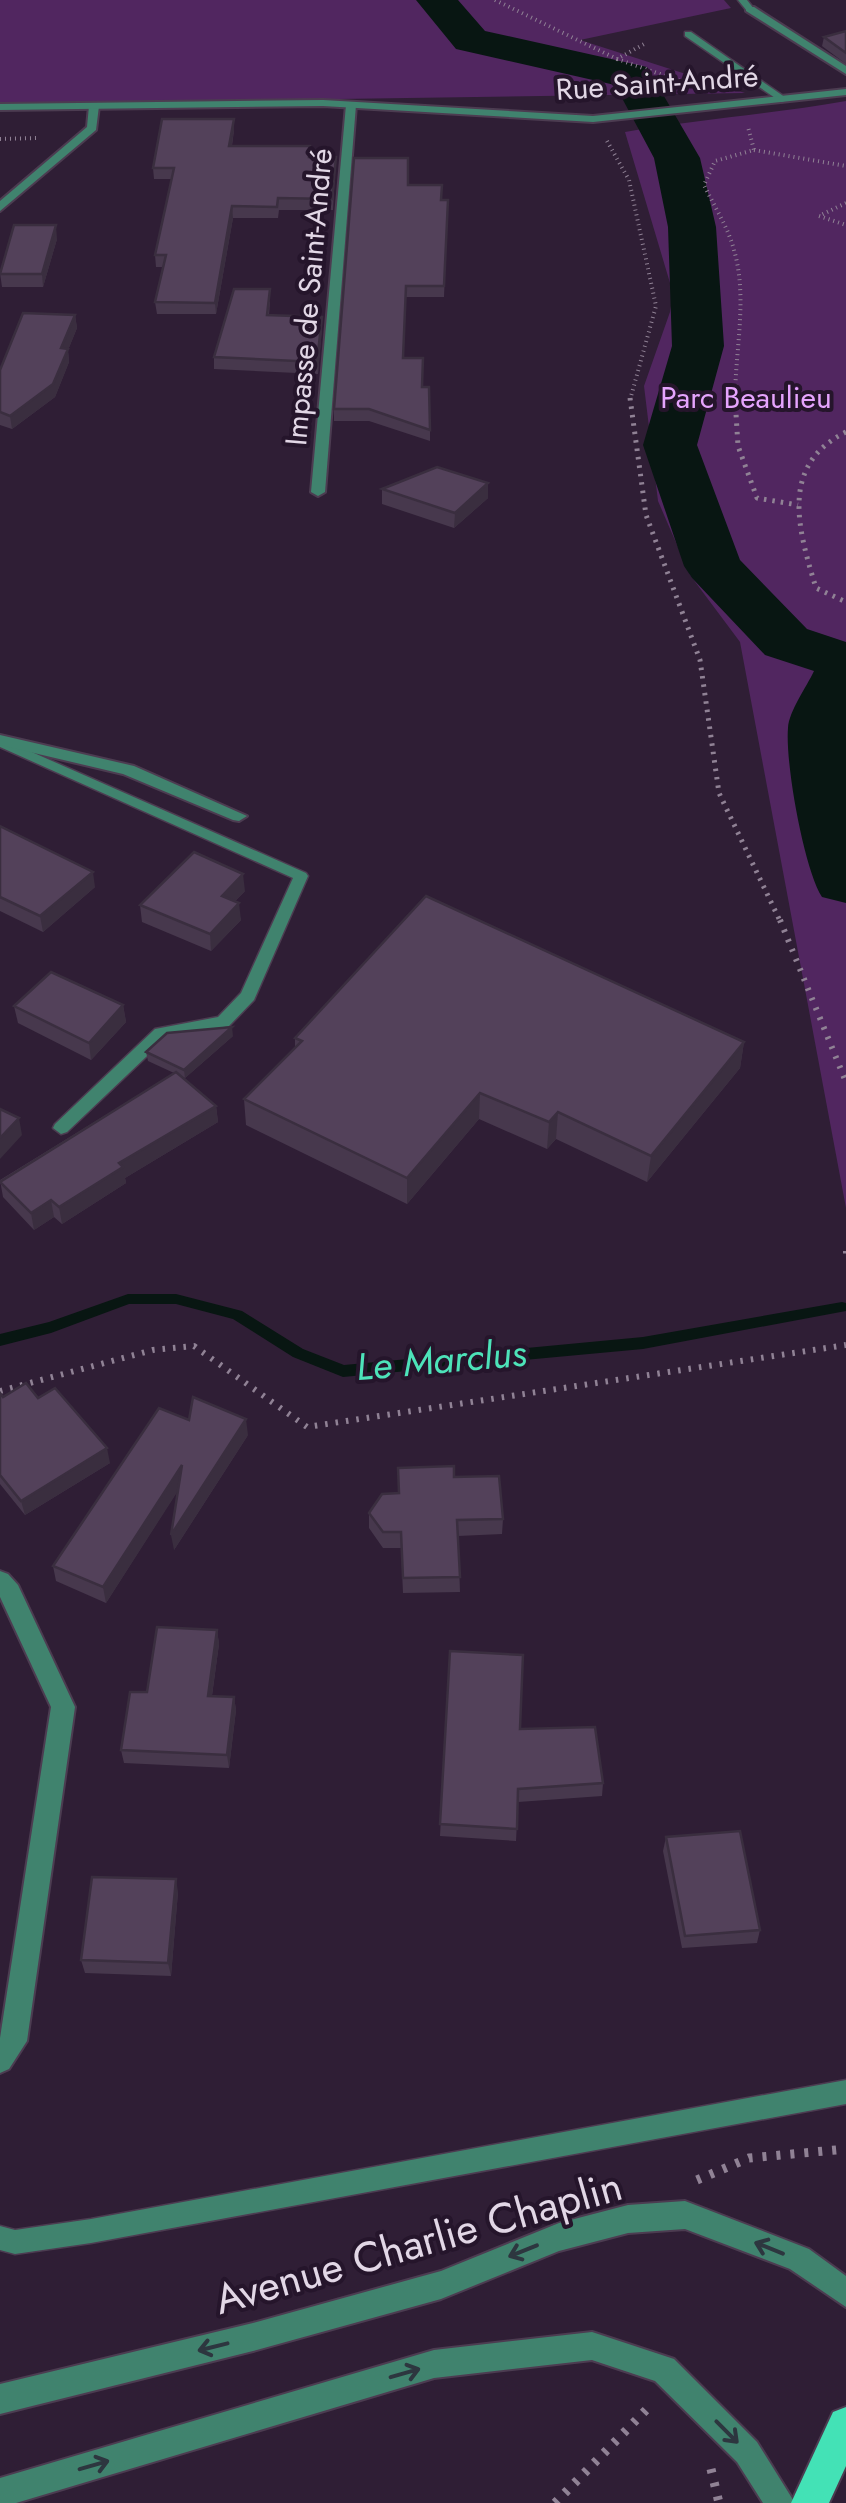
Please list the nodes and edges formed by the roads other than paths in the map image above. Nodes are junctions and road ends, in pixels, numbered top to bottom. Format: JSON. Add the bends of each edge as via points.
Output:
{"nodes":[{"id":1,"x":746,"y":4,"type":"edge"},
{"id":2,"x":688,"y":34,"type":"dead end"},
{"id":3,"x":846,"y":72,"type":"edge"},
{"id":4,"x":846,"y":92,"type":"edge"},
{"id":5,"x":784,"y":100,"type":"junction"},
{"id":6,"x":350,"y":106,"type":"junction"},
{"id":7,"x":93,"y":109,"type":"junction"},
{"id":8,"x":0,"y":110,"type":"edge"},
{"id":9,"x":0,"y":207,"type":"edge"},
{"id":10,"x":318,"y":492,"type":"dead end"},
{"id":11,"x":0,"y":741,"type":"edge"},
{"id":12,"x":238,"y":816,"type":"dead end"},
{"id":13,"x":60,"y":1128,"type":"dead end"},
{"id":14,"x":0,"y":1580,"type":"edge"},
{"id":15,"x":0,"y":2060,"type":"edge"},
{"id":16,"x":846,"y":2092,"type":"edge"},
{"id":17,"x":0,"y":2238,"type":"edge"},
{"id":18,"x":846,"y":2294,"type":"edge"},
{"id":19,"x":0,"y":2399,"type":"edge"},
{"id":20,"x":846,"y":2425,"type":"edge"},
{"id":21,"x":0,"y":2492,"type":"edge"},
{"id":22,"x":780,"y":2503,"type":"edge"},
{"id":23,"x":810,"y":2503,"type":"edge"}],
"edges":[{"from":1,"to":3,"type":"street"},
{"from":2,"to":5,"type":"lane"},
{"from":4,"to":5,"type":"street","name":"Rue Saint-André"},
{"from":5,"to":6,"type":"street","name":"Rue Saint-André","via":[[594,119]]},
{"from":6,"to":7,"type":"street","name":"Rue Saint-André"},
{"from":6,"to":10,"type":"street","name":"Impasse de Saint-André"},
{"from":7,"to":8,"type":"street","name":"Rue Saint-André"},
{"from":7,"to":9,"type":"street","via":[[92,128]]},
{"from":11,"to":12,"type":"street","via":[[128,770]]},
{"from":11,"to":13,"type":"lane","via":[[300,876],[248,996],[223,1022],[161,1032]]},
{"from":14,"to":15,"type":"street","via":[[63,1707],[14,2042]]},
{"from":16,"to":17,"type":"lane","via":[[91,2231],[15,2242]]},
{"from":18,"to":19,"type":"street","name":"Avenue Charlie Chaplin","one_way":true,"via":[[799,2260],[685,2214],[628,2219],[559,2237],[440,2285]]},
{"from":20,"to":23,"type":"main road"},
{"from":21,"to":22,"type":"street","one_way":true,"via":[[434,2364],[592,2346],[664,2369],[747,2452]]}]}
